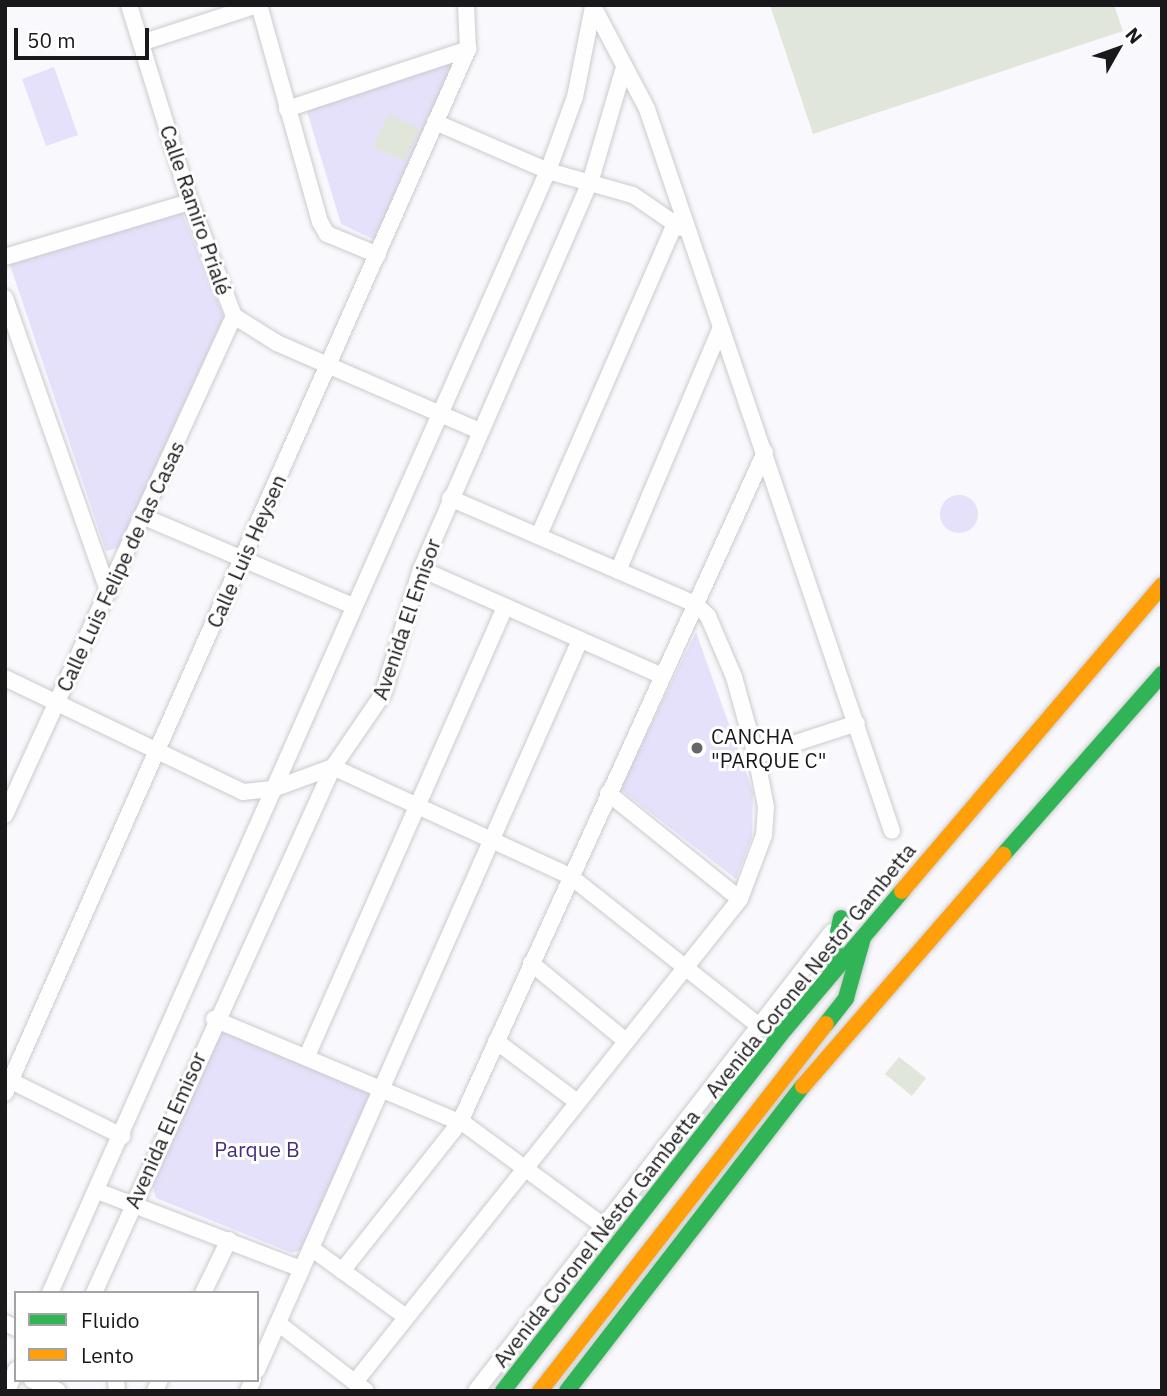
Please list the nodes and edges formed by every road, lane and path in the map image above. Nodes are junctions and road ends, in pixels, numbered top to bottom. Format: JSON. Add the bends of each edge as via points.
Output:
{"nodes":[{"id":1,"x":128,"y":5,"type":"edge"},
{"id":2,"x":258,"y":5,"type":"edge"},
{"id":3,"x":466,"y":5,"type":"edge"},
{"id":4,"x":593,"y":6,"type":"edge"},
{"id":5,"x":141,"y":43,"type":"junction"},
{"id":6,"x":468,"y":49,"type":"junction"},
{"id":7,"x":622,"y":71,"type":"junction"},
{"id":8,"x":287,"y":109,"type":"junction"},
{"id":9,"x":435,"y":122,"type":"junction"},
{"id":10,"x":548,"y":171,"type":"junction"},
{"id":11,"x":590,"y":183,"type":"junction"},
{"id":12,"x":190,"y":202,"type":"junction"},
{"id":13,"x":676,"y":222,"type":"junction"},
{"id":14,"x":691,"y":240,"type":"junction"},
{"id":15,"x":377,"y":255,"type":"junction"},
{"id":16,"x":5,"y":257,"type":"edge"},
{"id":17,"x":5,"y":298,"type":"edge"},
{"id":18,"x":234,"y":316,"type":"junction"},
{"id":19,"x":720,"y":330,"type":"junction"},
{"id":20,"x":329,"y":364,"type":"junction"},
{"id":21,"x":440,"y":415,"type":"junction"},
{"id":22,"x":479,"y":431,"type":"junction"},
{"id":23,"x":765,"y":452,"type":"junction"},
{"id":24,"x":450,"y":498,"type":"junction"},
{"id":25,"x":142,"y":516,"type":"junction"},
{"id":26,"x":539,"y":535,"type":"junction"},
{"id":27,"x":242,"y":561,"type":"junction"},
{"id":28,"x":421,"y":569,"type":"junction"},
{"id":29,"x":618,"y":571,"type":"junction"},
{"id":30,"x":1162,"y":586,"type":"edge"},
{"id":31,"x":108,"y":591,"type":"junction"},
{"id":32,"x":695,"y":604,"type":"junction"},
{"id":33,"x":353,"y":606,"type":"junction"},
{"id":34,"x":505,"y":607,"type":"junction"},
{"id":35,"x":580,"y":640,"type":"junction"},
{"id":36,"x":1162,"y":674,"type":"edge"},
{"id":37,"x":662,"y":676,"type":"junction"},
{"id":38,"x":6,"y":680,"type":"edge"},
{"id":39,"x":57,"y":704,"type":"junction"},
{"id":40,"x":857,"y":723,"type":"junction"},
{"id":41,"x":158,"y":750,"type":"junction"},
{"id":42,"x":755,"y":756,"type":"junction"},
{"id":43,"x":333,"y":767,"type":"junction"},
{"id":44,"x":273,"y":789,"type":"junction"},
{"id":45,"x":608,"y":793,"type":"junction"},
{"id":46,"x":7,"y":806,"type":"edge"},
{"id":47,"x":418,"y":808,"type":"junction"},
{"id":48,"x":892,"y":831,"type":"dead end"},
{"id":49,"x":494,"y":843,"type":"junction"},
{"id":50,"x":570,"y":876,"type":"junction"},
{"id":51,"x":740,"y":899,"type":"junction"},
{"id":52,"x":841,"y":918,"type":"joint"},
{"id":53,"x":863,"y":936,"type":"junction"},
{"id":54,"x":531,"y":963,"type":"junction"},
{"id":55,"x":685,"y":968,"type":"junction"},
{"id":56,"x":823,"y":984,"type":"junction"},
{"id":57,"x":214,"y":1019,"type":"junction"},
{"id":58,"x":760,"y":1026,"type":"junction"},
{"id":59,"x":496,"y":1041,"type":"junction"},
{"id":60,"x":626,"y":1041,"type":"junction"},
{"id":61,"x":306,"y":1056,"type":"junction"},
{"id":62,"x":7,"y":1084,"type":"edge"},
{"id":63,"x":383,"y":1087,"type":"junction"},
{"id":64,"x":576,"y":1101,"type":"junction"},
{"id":65,"x":460,"y":1122,"type":"junction"},
{"id":66,"x":122,"y":1136,"type":"junction"},
{"id":67,"x":524,"y":1164,"type":"junction"},
{"id":68,"x":97,"y":1191,"type":"junction"},
{"id":69,"x":134,"y":1200,"type":"junction"},
{"id":70,"x":606,"y":1227,"type":"junction"},
{"id":71,"x":229,"y":1240,"type":"junction"},
{"id":72,"x":310,"y":1248,"type":"junction"},
{"id":73,"x":104,"y":1269,"type":"junction"},
{"id":74,"x":301,"y":1269,"type":"junction"},
{"id":75,"x":342,"y":1271,"type":"junction"},
{"id":76,"x":51,"y":1291,"type":"edge"},
{"id":77,"x":95,"y":1291,"type":"edge"},
{"id":78,"x":107,"y":1291,"type":"edge"},
{"id":79,"x":204,"y":1291,"type":"edge"},
{"id":80,"x":406,"y":1317,"type":"junction"},
{"id":81,"x":278,"y":1323,"type":"junction"},
{"id":82,"x":259,"y":1366,"type":"edge"},
{"id":83,"x":14,"y":1373,"type":"edge"},
{"id":84,"x":38,"y":1382,"type":"edge"},
{"id":85,"x":361,"y":1387,"type":"edge"},
{"id":86,"x":54,"y":1388,"type":"edge"},
{"id":87,"x":7,"y":1391,"type":"edge"},
{"id":88,"x":476,"y":1391,"type":"edge"},
{"id":89,"x":503,"y":1391,"type":"edge"},
{"id":90,"x":540,"y":1391,"type":"edge"},
{"id":91,"x":567,"y":1391,"type":"edge"}],
"edges":[{"from":1,"to":5,"type":"street","name":"Calle Ramiro Prialé"},
{"from":2,"to":5,"type":"street"},
{"from":2,"to":8,"type":"street"},
{"from":3,"to":6,"type":"street","name":"Calle Luis Heysen"},
{"from":4,"to":7,"type":"street","name":"Avenida El Emisor"},
{"from":4,"to":10,"type":"street","name":"Avenida El Emisor","via":[[575,97]]},
{"from":5,"to":12,"type":"street","name":"Calle Ramiro Prialé"},
{"from":6,"to":8,"type":"street"},
{"from":6,"to":9,"type":"street","name":"Calle Luis Heysen"},
{"from":7,"to":11,"type":"street","name":"Avenida El Emisor"},
{"from":7,"to":14,"type":"street","via":[[647,109]]},
{"from":8,"to":15,"type":"street","via":[[327,234]]},
{"from":9,"to":10,"type":"street"},
{"from":9,"to":15,"type":"street","name":"Calle Luis Heysen"},
{"from":10,"to":11,"type":"street"},
{"from":10,"to":21,"type":"street","name":"Avenida El Emisor"},
{"from":11,"to":13,"type":"street","via":[[634,195]]},
{"from":11,"to":22,"type":"street","name":"Avenida El Emisor"},
{"from":12,"to":16,"type":"street"},
{"from":12,"to":18,"type":"street","name":"Calle Ramiro Prialé"},
{"from":13,"to":14,"type":"street"},
{"from":13,"to":26,"type":"street"},
{"from":14,"to":19,"type":"street"},
{"from":15,"to":20,"type":"street","name":"Calle Luis Heysen"},
{"from":17,"to":31,"type":"street"},
{"from":18,"to":20,"type":"street","name":"Calle Ramiro Prialé"},
{"from":18,"to":25,"type":"street","name":"Calle Luis Felipe de las Casas"},
{"from":19,"to":23,"type":"street"},
{"from":19,"to":29,"type":"street"},
{"from":20,"to":21,"type":"street","name":"Calle Ramiro Prialé"},
{"from":20,"to":27,"type":"street","name":"Calle Luis Heysen"},
{"from":21,"to":22,"type":"street","name":"Calle Ramiro Prialé"},
{"from":21,"to":33,"type":"street","name":"Avenida El Emisor"},
{"from":22,"to":24,"type":"street","name":"Avenida El Emisor"},
{"from":23,"to":32,"type":"street"},
{"from":23,"to":40,"type":"street"},
{"from":24,"to":26,"type":"street"},
{"from":24,"to":28,"type":"street","name":"Avenida El Emisor"},
{"from":25,"to":27,"type":"street"},
{"from":25,"to":31,"type":"street","name":"Calle Luis Felipe de las Casas"},
{"from":26,"to":29,"type":"street"},
{"from":27,"to":33,"type":"street"},
{"from":27,"to":41,"type":"street","name":"Calle Luis Heysen"},
{"from":28,"to":34,"type":"street"},
{"from":28,"to":43,"type":"street","name":"Avenida El Emisor","via":[[383,694]]},
{"from":29,"to":32,"type":"street"},
{"from":30,"to":53,"type":"highway","name":"Avenida Coronel Nestor Gambetta"},
{"from":31,"to":39,"type":"street","name":"Calle Luis Felipe de las Casas"},
{"from":32,"to":37,"type":"street"},
{"from":32,"to":42,"type":"street","via":[[718,634]]},
{"from":33,"to":44,"type":"street","name":"Avenida El Emisor"},
{"from":34,"to":35,"type":"street"},
{"from":34,"to":47,"type":"street"},
{"from":35,"to":37,"type":"street"},
{"from":35,"to":49,"type":"street"},
{"from":36,"to":91,"type":"highway","via":[[824,1059]]},
{"from":37,"to":45,"type":"street"},
{"from":38,"to":39,"type":"street"},
{"from":39,"to":41,"type":"street"},
{"from":39,"to":46,"type":"street","name":"Calle Luis Felipe de las Casas"},
{"from":40,"to":42,"type":"street"},
{"from":40,"to":48,"type":"street"},
{"from":41,"to":44,"type":"street","via":[[243,792]]},
{"from":41,"to":62,"type":"street","name":"Calle Luis Heysen"},
{"from":42,"to":51,"type":"street","via":[[766,807],[764,835]]},
{"from":43,"to":44,"type":"street"},
{"from":43,"to":47,"type":"street"},
{"from":43,"to":57,"type":"street","name":"Avenida El Emisor"},
{"from":44,"to":66,"type":"street","name":"Avenida El Emisor"},
{"from":45,"to":50,"type":"street"},
{"from":45,"to":51,"type":"street"},
{"from":47,"to":49,"type":"street"},
{"from":47,"to":61,"type":"street"},
{"from":49,"to":50,"type":"street"},
{"from":49,"to":63,"type":"street"},
{"from":50,"to":54,"type":"street"},
{"from":50,"to":55,"type":"street"},
{"from":51,"to":55,"type":"street"},
{"from":52,"to":56,"type":"highway"},
{"from":52,"to":58,"type":"street","name":"Avenida Coronel Néstor Gambetta"},
{"from":53,"to":56,"type":"highway","name":"Avenida Coronel Nestor Gambetta"},
{"from":53,"to":90,"type":"highway","via":[[846,998]]},
{"from":54,"to":59,"type":"street"},
{"from":54,"to":60,"type":"street"},
{"from":55,"to":58,"type":"street"},
{"from":55,"to":60,"type":"street"},
{"from":56,"to":89,"type":"highway","name":"Avenida Coronel Nestor Gambetta"},
{"from":57,"to":61,"type":"street"},
{"from":57,"to":69,"type":"street","name":"Avenida El Emisor"},
{"from":58,"to":70,"type":"street","name":"Avenida Coronel Néstor Gambetta"},
{"from":59,"to":64,"type":"street"},
{"from":59,"to":65,"type":"street"},
{"from":60,"to":64,"type":"street"},
{"from":61,"to":63,"type":"street"},
{"from":62,"to":66,"type":"street"},
{"from":63,"to":65,"type":"street"},
{"from":63,"to":72,"type":"street"},
{"from":64,"to":67,"type":"street"},
{"from":65,"to":67,"type":"street"},
{"from":65,"to":75,"type":"street"},
{"from":66,"to":68,"type":"street","name":"Avenida El Emisor"},
{"from":67,"to":70,"type":"street"},
{"from":67,"to":80,"type":"street"},
{"from":68,"to":69,"type":"street"},
{"from":68,"to":76,"type":"street","name":"Avenida El Emisor"},
{"from":69,"to":71,"type":"street"},
{"from":69,"to":73,"type":"street","name":"Avenida El Emisor"},
{"from":70,"to":88,"type":"street","name":"Avenida Coronel Néstor Gambetta"},
{"from":71,"to":74,"type":"street"},
{"from":71,"to":79,"type":"street"},
{"from":72,"to":74,"type":"street"},
{"from":72,"to":75,"type":"street"},
{"from":73,"to":77,"type":"street","name":"Avenida El Emisor"},
{"from":73,"to":78,"type":"street"},
{"from":74,"to":81,"type":"street"},
{"from":75,"to":80,"type":"street"},
{"from":80,"to":85,"type":"street"},
{"from":81,"to":82,"type":"street"},
{"from":81,"to":85,"type":"street"},
{"from":83,"to":87,"type":"street"},
{"from":84,"to":86,"type":"street"}]}
